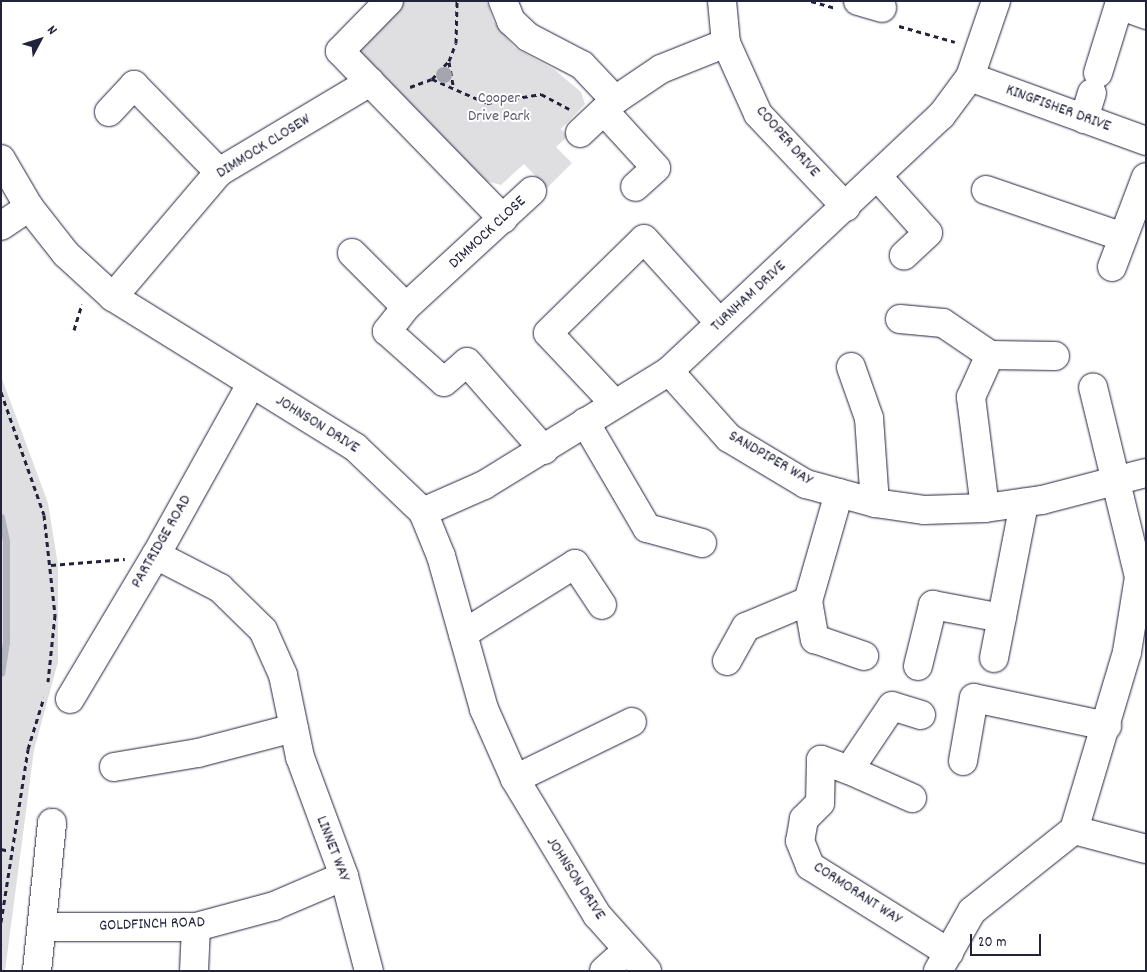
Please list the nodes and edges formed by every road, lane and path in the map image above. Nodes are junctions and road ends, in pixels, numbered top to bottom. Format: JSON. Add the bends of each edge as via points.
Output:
{"nodes":[{"id":1,"x":389,"y":1,"type":"edge"},
{"id":2,"x":457,"y":1,"type":"edge"},
{"id":3,"x":503,"y":1,"type":"edge"},
{"id":4,"x":722,"y":1,"type":"edge"},
{"id":5,"x":996,"y":1,"type":"edge"},
{"id":6,"x":1146,"y":14,"type":"edge"},
{"id":7,"x":726,"y":43,"type":"junction"},
{"id":8,"x":449,"y":61,"type":"junction"},
{"id":9,"x":970,"y":78,"type":"junction"},
{"id":10,"x":432,"y":79,"type":"junction"},
{"id":11,"x":370,"y":82,"type":"junction"},
{"id":12,"x":453,"y":86,"type":"junction"},
{"id":13,"x":390,"y":103,"type":"junction"},
{"id":14,"x":109,"y":112,"type":"dead end"},
{"id":15,"x":597,"y":118,"type":"junction"},
{"id":16,"x":1084,"y":119,"type":"junction"},
{"id":17,"x":1146,"y":141,"type":"edge"},
{"id":18,"x":1,"y":159,"type":"edge"},
{"id":19,"x":219,"y":172,"type":"junction"},
{"id":20,"x":877,"y":176,"type":"junction"},
{"id":21,"x":1146,"y":177,"type":"edge"},
{"id":22,"x":635,"y":187,"type":"dead end"},
{"id":23,"x":986,"y":190,"type":"dead end"},
{"id":24,"x":532,"y":191,"type":"dead end"},
{"id":25,"x":28,"y":207,"type":"junction"},
{"id":26,"x":846,"y":207,"type":"junction"},
{"id":27,"x":502,"y":219,"type":"junction"},
{"id":28,"x":1,"y":226,"type":"edge"},
{"id":29,"x":1123,"y":237,"type":"junction"},
{"id":30,"x":352,"y":253,"type":"dead end"},
{"id":31,"x":904,"y":255,"type":"dead end"},
{"id":32,"x":1112,"y":267,"type":"dead end"},
{"id":33,"x":113,"y":297,"type":"junction"},
{"id":34,"x":406,"y":307,"type":"junction"},
{"id":35,"x":900,"y":319,"type":"dead end"},
{"id":36,"x":720,"y":323,"type":"junction"},
{"id":37,"x":990,"y":355,"type":"junction"},
{"id":38,"x":1055,"y":356,"type":"dead end"},
{"id":39,"x":851,"y":367,"type":"dead end"},
{"id":40,"x":669,"y":371,"type":"junction"},
{"id":41,"x":251,"y":384,"type":"junction"},
{"id":42,"x":1093,"y":387,"type":"dead end"},
{"id":43,"x":1,"y":392,"type":"edge"},
{"id":44,"x":614,"y":403,"type":"junction"},
{"id":45,"x":585,"y":422,"type":"junction"},
{"id":46,"x":544,"y":450,"type":"junction"},
{"id":47,"x":1146,"y":473,"type":"edge"},
{"id":48,"x":1114,"y":483,"type":"junction"},
{"id":49,"x":839,"y":493,"type":"junction"},
{"id":50,"x":875,"y":503,"type":"junction"},
{"id":51,"x":1024,"y":503,"type":"junction"},
{"id":52,"x":985,"y":508,"type":"junction"},
{"id":53,"x":423,"y":512,"type":"junction"},
{"id":54,"x":702,"y":543,"type":"dead end"},
{"id":55,"x":152,"y":562,"type":"junction"},
{"id":56,"x":51,"y":565,"type":"junction"},
{"id":57,"x":808,"y":601,"type":"junction"},
{"id":58,"x":602,"y":605,"type":"dead end"},
{"id":59,"x":1002,"y":618,"type":"junction"},
{"id":60,"x":463,"y":634,"type":"junction"},
{"id":61,"x":1136,"y":654,"type":"edge"},
{"id":62,"x":864,"y":656,"type":"dead end"},
{"id":63,"x":994,"y":658,"type":"dead end"},
{"id":64,"x":727,"y":661,"type":"dead end"},
{"id":65,"x":918,"y":666,"type":"dead end"},
{"id":66,"x":70,"y":699,"type":"dead end"},
{"id":67,"x":921,"y":715,"type":"dead end"},
{"id":68,"x":632,"y":722,"type":"dead end"},
{"id":69,"x":1107,"y":726,"type":"junction"},
{"id":70,"x":294,"y":728,"type":"junction"},
{"id":71,"x":964,"y":761,"type":"dead end"},
{"id":72,"x":114,"y":767,"type":"dead end"},
{"id":73,"x":849,"y":770,"type":"junction"},
{"id":74,"x":515,"y":779,"type":"junction"},
{"id":75,"x":912,"y":798,"type":"dead end"},
{"id":76,"x":52,"y":823,"type":"dead end"},
{"id":77,"x":1074,"y":830,"type":"junction"},
{"id":78,"x":1,"y":849,"type":"edge"},
{"id":79,"x":1146,"y":849,"type":"edge"},
{"id":80,"x":10,"y":851,"type":"junction"},
{"id":81,"x":344,"y":876,"type":"junction"},
{"id":82,"x":1,"y":922,"type":"edge"},
{"id":83,"x":196,"y":927,"type":"junction"},
{"id":84,"x":42,"y":928,"type":"junction"},
{"id":85,"x":627,"y":950,"type":"junction"},
{"id":86,"x":944,"y":962,"type":"edge"},
{"id":87,"x":37,"y":971,"type":"edge"},
{"id":88,"x":194,"y":971,"type":"edge"},
{"id":89,"x":369,"y":971,"type":"edge"},
{"id":90,"x":604,"y":971,"type":"edge"},
{"id":91,"x":647,"y":971,"type":"edge"}],
"edges":[{"from":1,"to":11,"type":"street","via":[[340,51]]},
{"from":2,"to":8,"type":"path","via":[[460,25]]},
{"from":3,"to":15,"type":"street","via":[[511,21],[528,37],[582,65]]},
{"from":4,"to":7,"type":"street","name":"COOPER DRIVE"},
{"from":5,"to":9,"type":"street","name":"TURNHAM DRIVE"},
{"from":6,"to":16,"type":"street","via":[[1119,5]]},
{"from":7,"to":15,"type":"street","via":[[661,69]]},
{"from":7,"to":26,"type":"street","name":"COOPER DRIVE","via":[[758,114]]},
{"from":8,"to":10,"type":"path"},
{"from":8,"to":12,"type":"path"},
{"from":9,"to":16,"type":"street","name":"KINGFISHER DRIVE"},
{"from":9,"to":20,"type":"street","name":"TURNHAM DRIVE","via":[[941,116]]},
{"from":10,"to":12,"type":"path"},
{"from":10,"to":13,"type":"path","via":[[409,87]]},
{"from":11,"to":13,"type":"street"},
{"from":11,"to":19,"type":"street","name":"DIMMOCK CLOSEW"},
{"from":12,"to":15,"type":"path","via":[[471,99],[487,103],[519,97],[555,99]]},
{"from":13,"to":27,"type":"street"},
{"from":14,"to":19,"type":"street","via":[[134,85]]},
{"from":15,"to":22,"type":"street","via":[[656,168]]},
{"from":16,"to":17,"type":"street","name":"KINGFISHER DRIVE"},
{"from":18,"to":25,"type":"street","name":"JOHNSON DRIVE"},
{"from":19,"to":33,"type":"street","name":"DIMMOCK CLOSEW"},
{"from":20,"to":26,"type":"street","name":"TURNHAM DRIVE"},
{"from":20,"to":31,"type":"street","via":[[928,233]]},
{"from":21,"to":29,"type":"street"},
{"from":23,"to":29,"type":"street"},
{"from":24,"to":27,"type":"street","name":"DIMMOCK CLOSE"},
{"from":25,"to":28,"type":"street"},
{"from":25,"to":33,"type":"street","name":"JOHNSON DRIVE","via":[[66,254]]},
{"from":26,"to":36,"type":"street","name":"TURNHAM DRIVE"},
{"from":27,"to":34,"type":"street","name":"DIMMOCK CLOSE"},
{"from":29,"to":32,"type":"street"},
{"from":30,"to":34,"type":"street"},
{"from":33,"to":41,"type":"street","name":"JOHNSON DRIVE"},
{"from":34,"to":46,"type":"street","name":"DIMMOCK CLOSE","via":[[387,331],[444,382],[467,362]]},
{"from":35,"to":37,"type":"street","via":[[943,323]]},
{"from":36,"to":40,"type":"street","name":"TURNHAM DRIVE"},
{"from":36,"to":44,"type":"street","via":[[644,239],[548,333]]},
{"from":37,"to":38,"type":"street"},
{"from":37,"to":52,"type":"street","via":[[971,397]]},
{"from":39,"to":50,"type":"street","via":[[869,418]]},
{"from":40,"to":44,"type":"street","name":"TURNHAM DRIVE"},
{"from":40,"to":49,"type":"street","name":"SANDPIPER WAY","via":[[729,438],[806,484]]},
{"from":41,"to":53,"type":"street","name":"JOHNSON DRIVE","via":[[355,447]]},
{"from":41,"to":55,"type":"street","name":"PARTRIDGE ROAD"},
{"from":42,"to":48,"type":"street"},
{"from":43,"to":56,"type":"path","via":[[30,464]]},
{"from":44,"to":45,"type":"street","name":"TURNHAM DRIVE"},
{"from":45,"to":46,"type":"street","name":"TURNHAM DRIVE"},
{"from":45,"to":54,"type":"street","via":[[647,528]]},
{"from":46,"to":53,"type":"street","name":"TURNHAM DRIVE","via":[[484,485]]},
{"from":47,"to":48,"type":"street","name":"SANDPIPER WAY"},
{"from":48,"to":51,"type":"street","name":"SANDPIPER WAY"},
{"from":48,"to":61,"type":"street","via":[[1139,576]]},
{"from":49,"to":50,"type":"street","name":"SANDPIPER WAY"},
{"from":49,"to":57,"type":"street"},
{"from":50,"to":52,"type":"street","name":"SANDPIPER WAY","via":[[924,510]]},
{"from":51,"to":52,"type":"street","name":"SANDPIPER WAY"},
{"from":51,"to":59,"type":"street"},
{"from":53,"to":60,"type":"street","name":"JOHNSON DRIVE"},
{"from":55,"to":56,"type":"path","via":[[128,558]]},
{"from":55,"to":66,"type":"street","name":"PARTRIDGE ROAD"},
{"from":55,"to":70,"type":"street","name":"LINNET WAY","via":[[220,588],[263,630],[283,675]]},
{"from":56,"to":80,"type":"path","via":[[52,671],[28,750]]},
{"from":57,"to":62,"type":"street","via":[[815,638]]},
{"from":57,"to":64,"type":"street","via":[[746,627]]},
{"from":58,"to":60,"type":"street","via":[[575,564]]},
{"from":59,"to":63,"type":"street"},
{"from":59,"to":65,"type":"street","via":[[932,606]]},
{"from":60,"to":74,"type":"street","name":"JOHNSON DRIVE","via":[[484,709]]},
{"from":61,"to":69,"type":"street"},
{"from":67,"to":73,"type":"street","via":[[892,706]]},
{"from":68,"to":74,"type":"street"},
{"from":69,"to":71,"type":"street","via":[[974,698]]},
{"from":69,"to":77,"type":"street"},
{"from":70,"to":72,"type":"street","via":[[198,753]]},
{"from":70,"to":81,"type":"street","name":"LINNET WAY","via":[[316,807]]},
{"from":73,"to":75,"type":"street"},
{"from":73,"to":86,"type":"street","name":"CORMORANT WAY","via":[[821,760],[820,803],[804,820],[800,841],[810,866]]},
{"from":74,"to":85,"type":"street","name":"JOHNSON DRIVE","via":[[559,859]]},
{"from":76,"to":84,"type":"street"},
{"from":77,"to":79,"type":"street"},
{"from":77,"to":86,"type":"street","name":"CORMORANT WAY","via":[[972,912]]},
{"from":78,"to":80,"type":"path"},
{"from":80,"to":82,"type":"path"},
{"from":81,"to":83,"type":"street","name":"GOLDFINCH ROAD","via":[[274,906]]},
{"from":81,"to":89,"type":"street","name":"LINNET WAY"},
{"from":83,"to":84,"type":"street","name":"GOLDFINCH ROAD"},
{"from":83,"to":88,"type":"street"},
{"from":84,"to":87,"type":"street"},
{"from":85,"to":90,"type":"street"},
{"from":85,"to":91,"type":"street","name":"JOHNSON DRIVE"}]}
